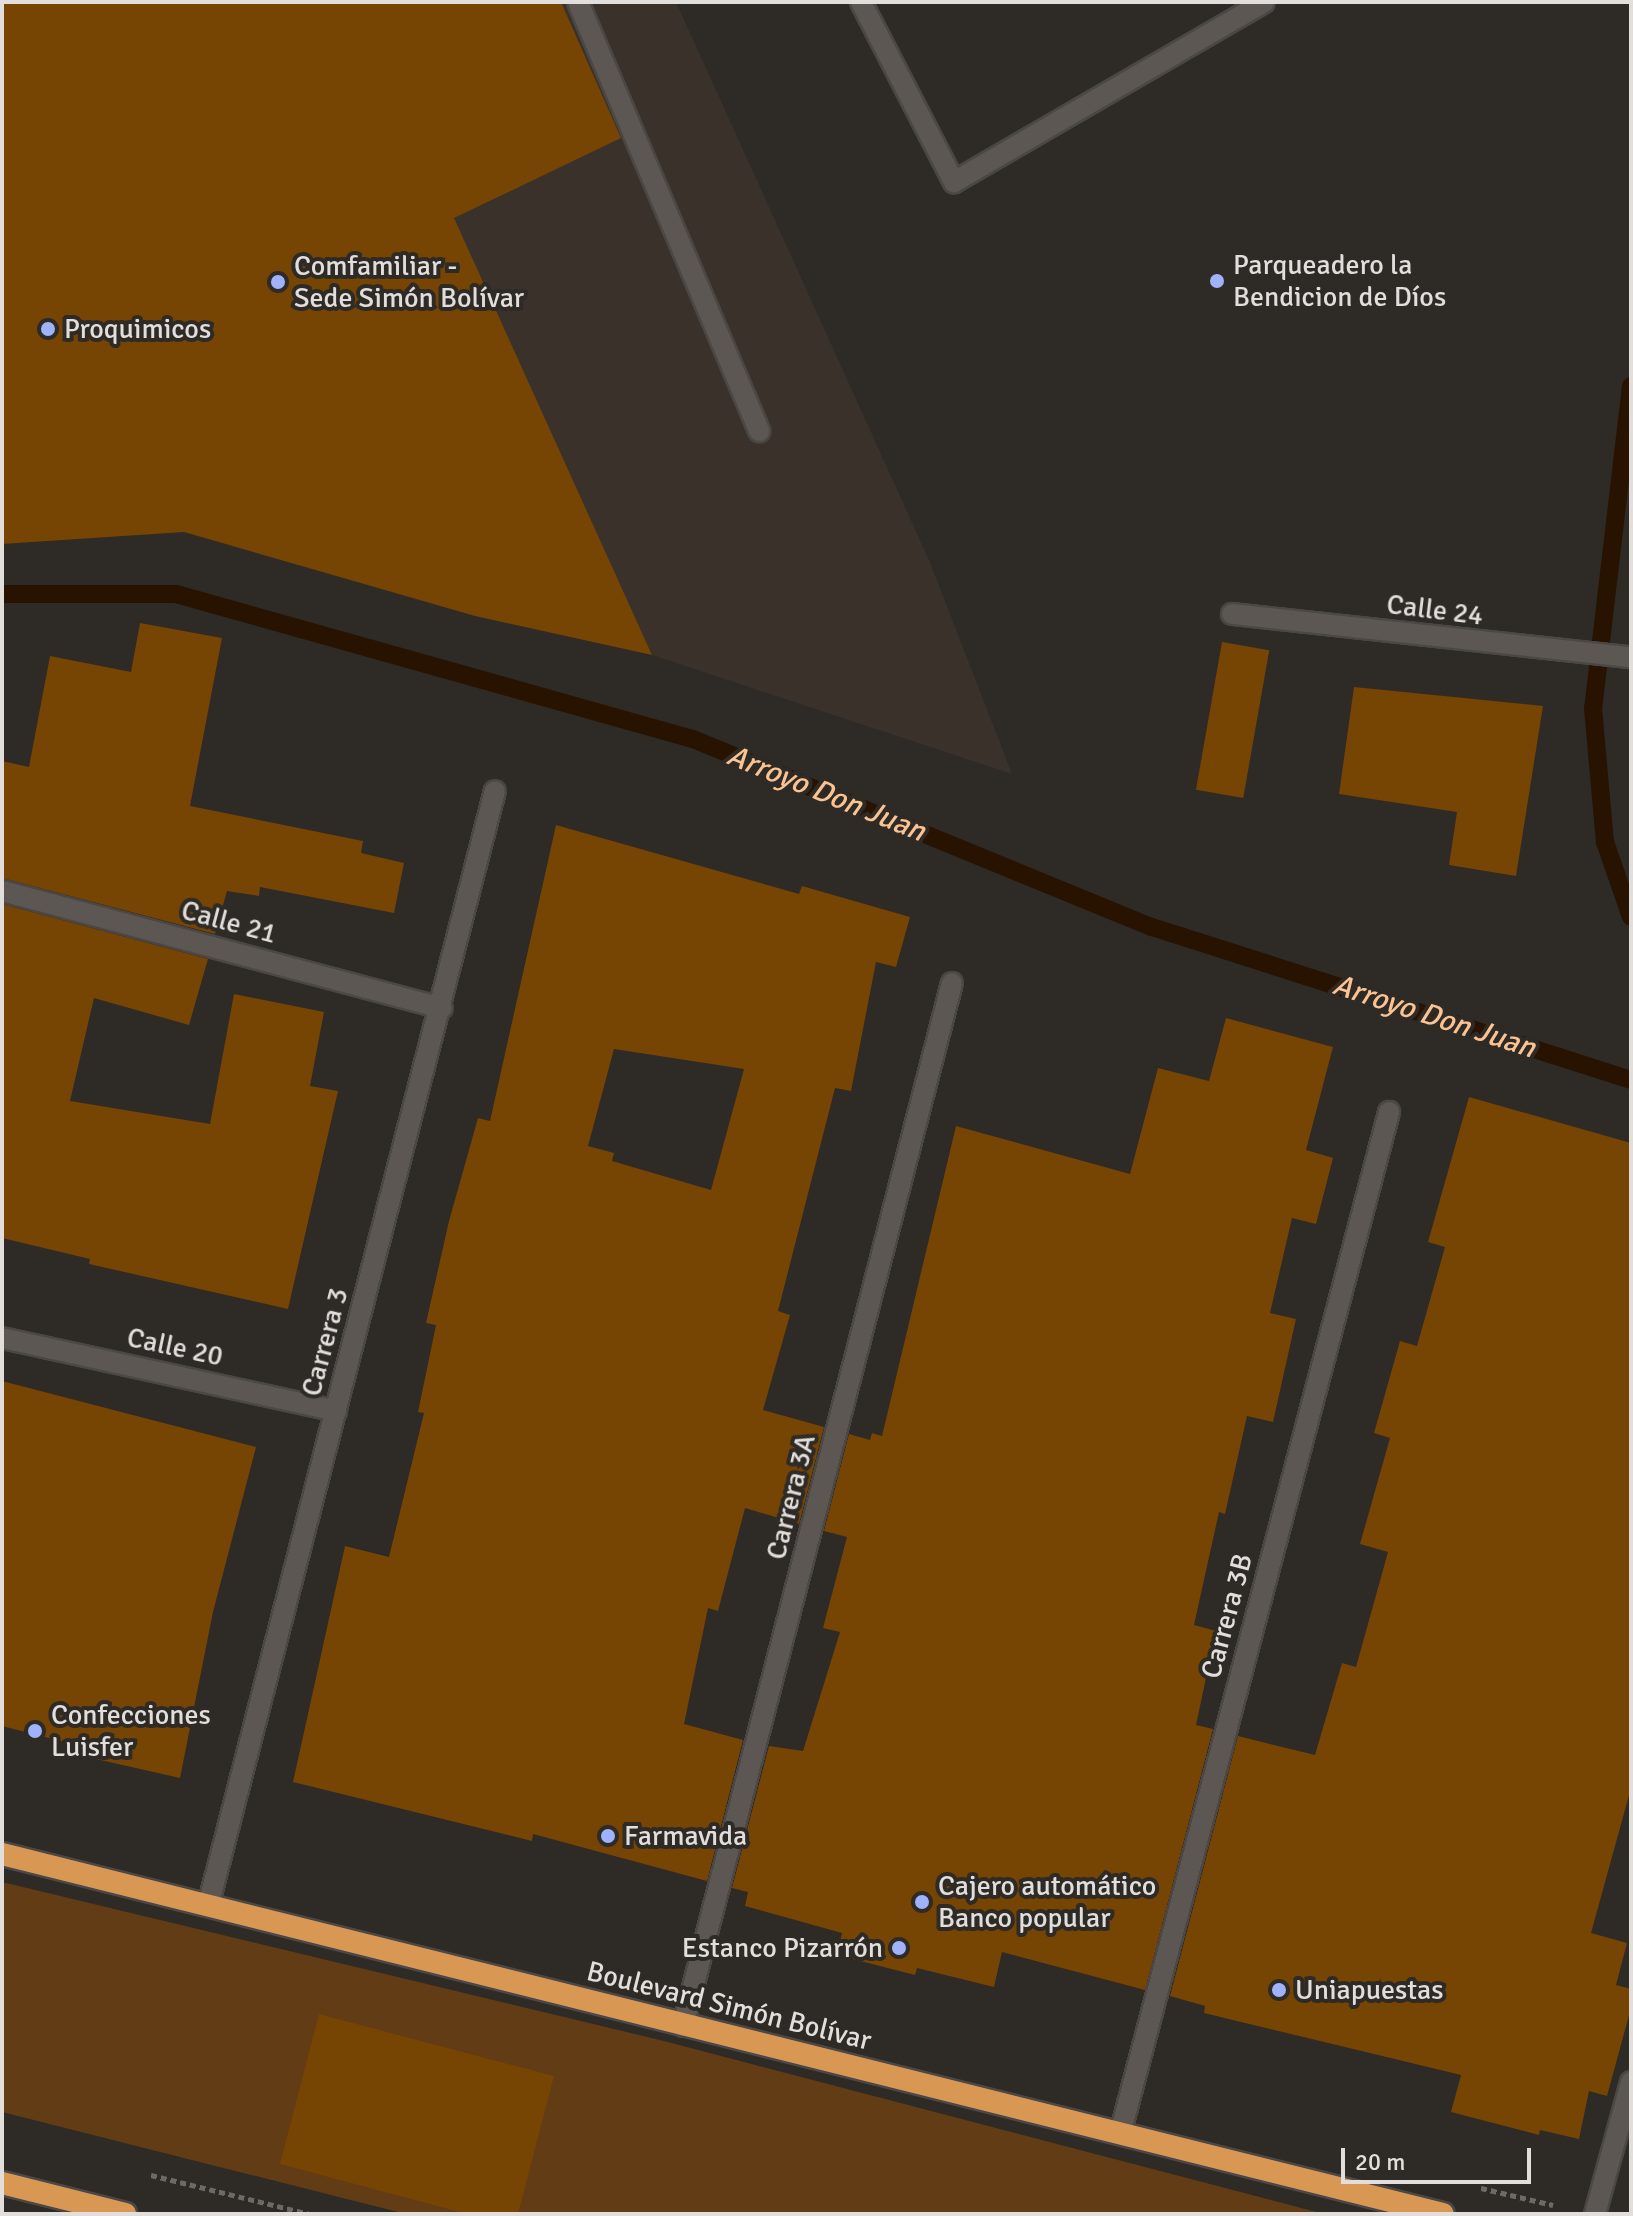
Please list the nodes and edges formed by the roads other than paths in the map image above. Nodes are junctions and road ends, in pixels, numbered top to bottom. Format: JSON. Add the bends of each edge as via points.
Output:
{"nodes":[{"id":1,"x":578,"y":2,"type":"edge"},
{"id":2,"x":861,"y":2,"type":"edge"},
{"id":3,"x":1264,"y":2,"type":"edge"},
{"id":4,"x":759,"y":431,"type":"dead end"},
{"id":5,"x":1232,"y":614,"type":"dead end"},
{"id":6,"x":1629,"y":657,"type":"edge"},
{"id":7,"x":495,"y":791,"type":"dead end"},
{"id":8,"x":2,"y":891,"type":"edge"},
{"id":9,"x":952,"y":983,"type":"dead end"},
{"id":10,"x":442,"y":1008,"type":"junction"},
{"id":11,"x":1389,"y":1112,"type":"dead end"},
{"id":12,"x":2,"y":1338,"type":"edge"},
{"id":13,"x":336,"y":1411,"type":"junction"},
{"id":14,"x":2,"y":1854,"type":"edge"},
{"id":15,"x":208,"y":1906,"type":"junction"},
{"id":16,"x":683,"y":2026,"type":"junction"},
{"id":17,"x":1631,"y":2082,"type":"edge"},
{"id":18,"x":1120,"y":2134,"type":"junction"},
{"id":19,"x":2,"y":2183,"type":"edge"},
{"id":20,"x":125,"y":2214,"type":"edge"},
{"id":21,"x":1443,"y":2214,"type":"edge"},
{"id":22,"x":1595,"y":2214,"type":"edge"}],
"edges":[{"from":1,"to":4,"type":"street"},
{"from":2,"to":3,"type":"street","via":[[954,182]]},
{"from":5,"to":6,"type":"street","name":"Calle 24"},
{"from":7,"to":10,"type":"street","name":"Carrera 3"},
{"from":8,"to":10,"type":"street","name":"Calle 21"},
{"from":9,"to":16,"type":"street","name":"Carrera 3A"},
{"from":10,"to":13,"type":"street","name":"Carrera 3"},
{"from":11,"to":18,"type":"street","name":"Carrera 3B"},
{"from":12,"to":13,"type":"street","name":"Calle 20"},
{"from":13,"to":15,"type":"street","name":"Carrera 3"},
{"from":14,"to":15,"type":"highway","name":"Boulevard Simón Bolívar"},
{"from":15,"to":16,"type":"highway","name":"Boulevard Simón Bolívar"},
{"from":16,"to":18,"type":"highway","name":"Boulevard Simón Bolívar"},
{"from":17,"to":22,"type":"street"},
{"from":18,"to":21,"type":"highway","name":"Boulevard Simón Bolívar"},
{"from":19,"to":20,"type":"highway"}]}
